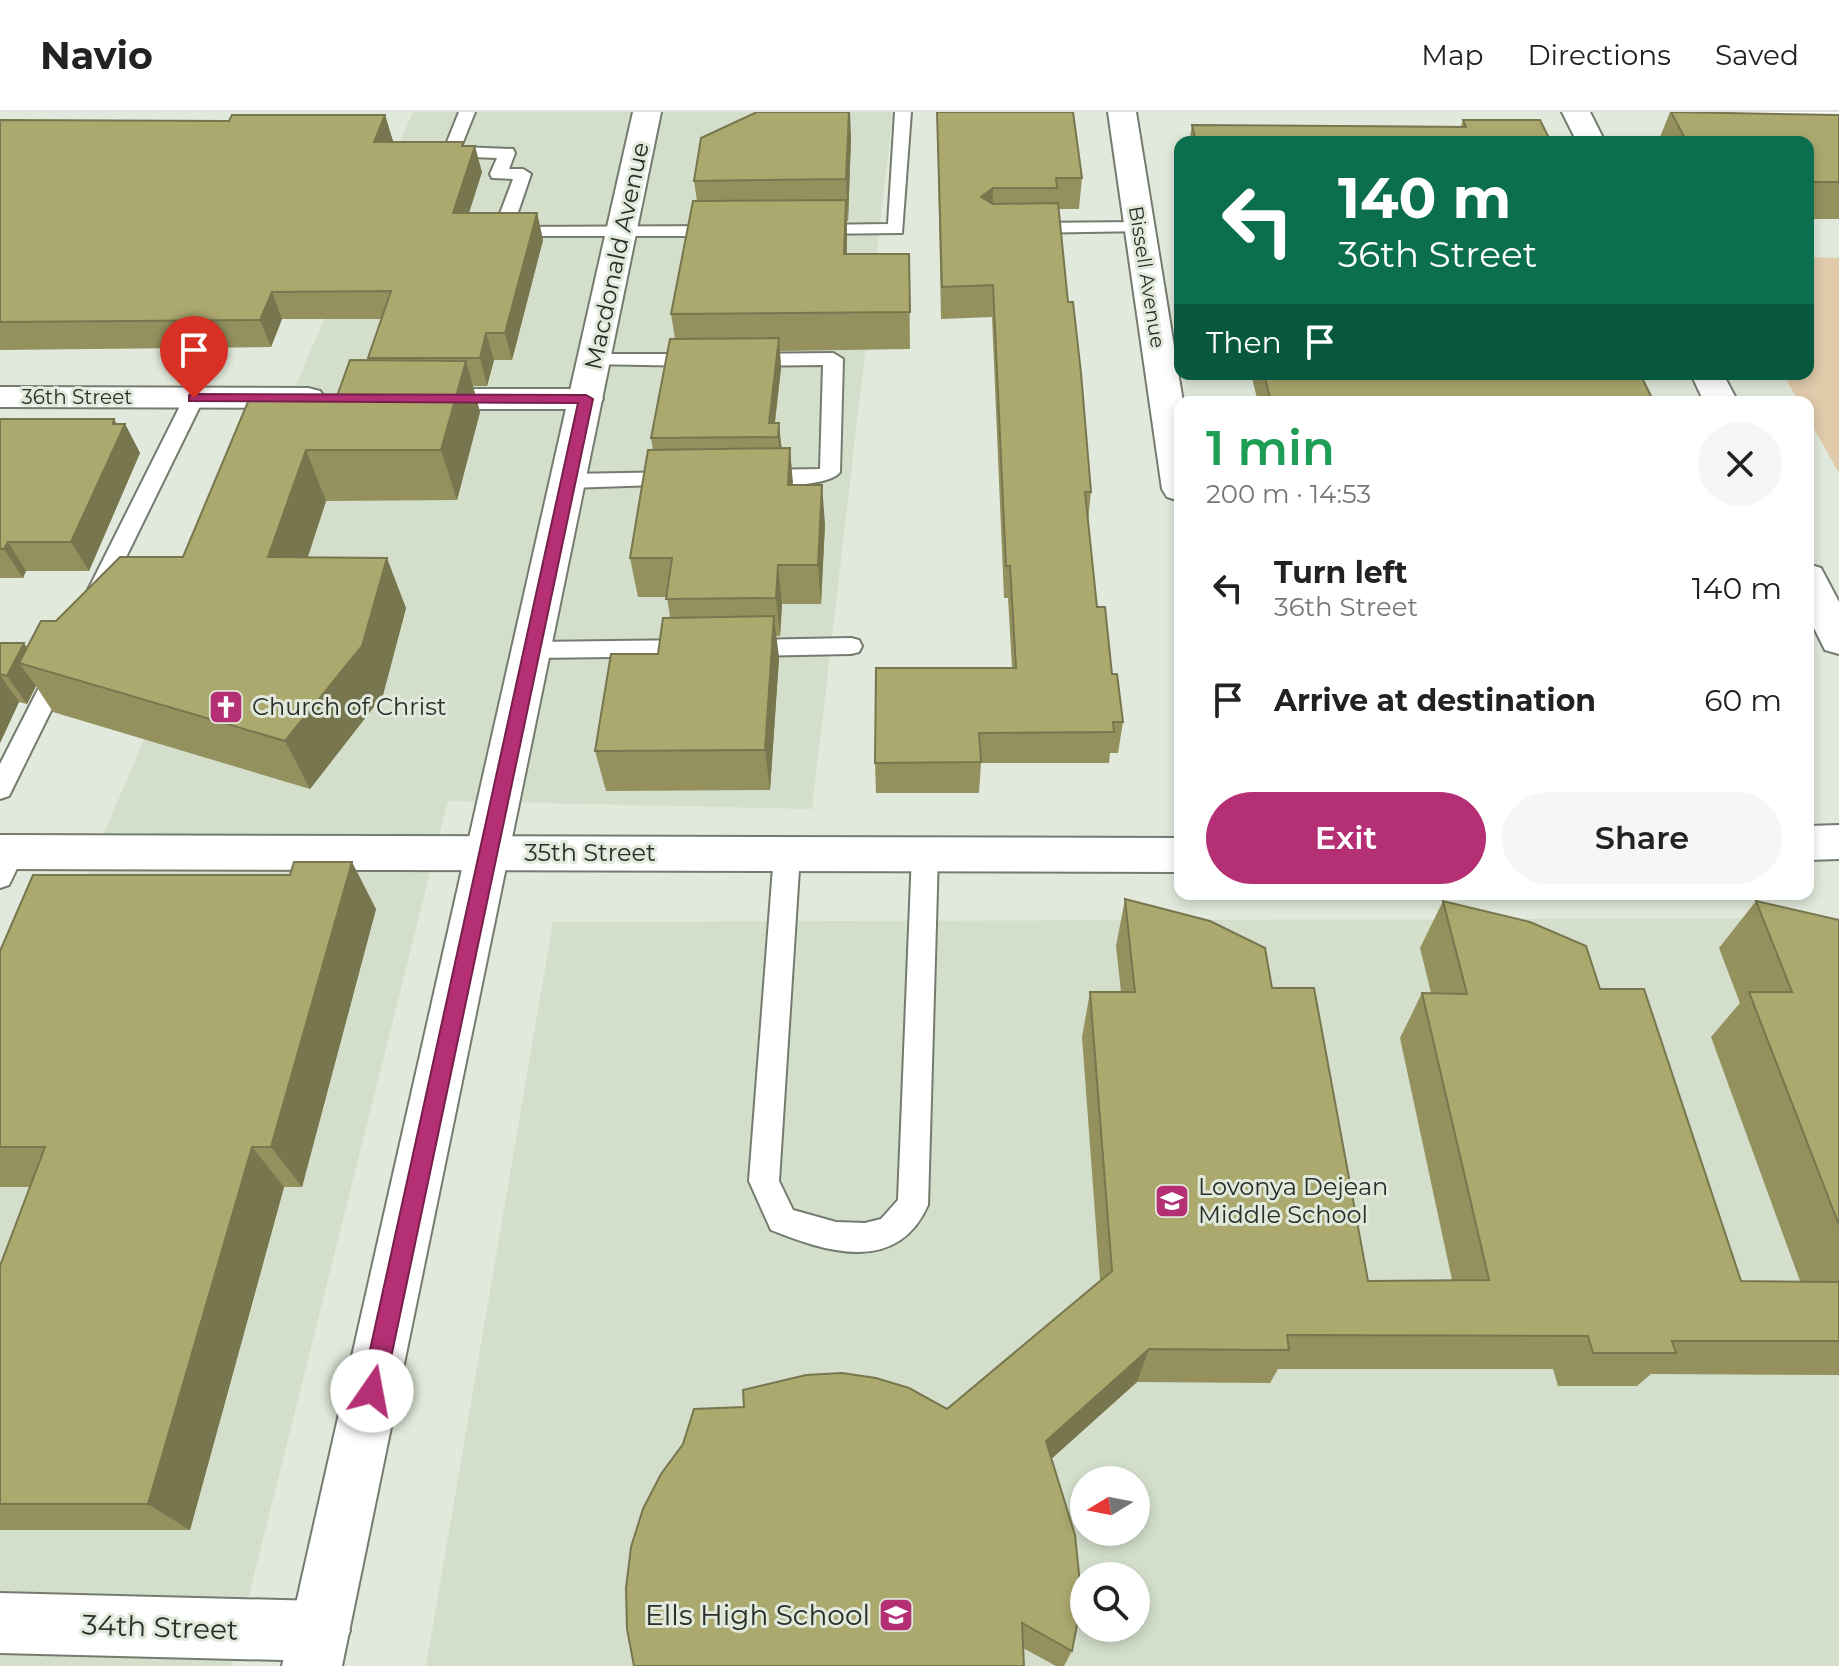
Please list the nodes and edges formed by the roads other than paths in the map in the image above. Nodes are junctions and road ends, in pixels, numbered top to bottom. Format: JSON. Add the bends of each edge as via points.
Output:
{"nodes":[{"id":1,"x":467,"y":112,"type":"edge"},
{"id":2,"x":647,"y":112,"type":"edge"},
{"id":3,"x":903,"y":112,"type":"edge"},
{"id":4,"x":1122,"y":112,"type":"edge"},
{"id":5,"x":1576,"y":112,"type":"edge"},
{"id":6,"x":1738,"y":112,"type":"edge"},
{"id":7,"x":1839,"y":114,"type":"edge"},
{"id":8,"x":1588,"y":136,"type":"edge"},
{"id":9,"x":1140,"y":227,"type":"junction"},
{"id":10,"x":1007,"y":228,"type":"edge"},
{"id":11,"x":789,"y":230,"type":"edge"},
{"id":12,"x":743,"y":231,"type":"edge"},
{"id":13,"x":621,"y":232,"type":"junction"},
{"id":14,"x":594,"y":360,"type":"junction"},
{"id":15,"x":0,"y":397,"type":"edge"},
{"id":16,"x":194,"y":398,"type":"junction"},
{"id":17,"x":337,"y":398,"type":"edge"},
{"id":18,"x":385,"y":399,"type":"edge"},
{"id":19,"x":586,"y":399,"type":"junction"},
{"id":20,"x":1174,"y":450,"type":"edge"},
{"id":21,"x":743,"y":477,"type":"edge"},
{"id":22,"x":696,"y":478,"type":"edge"},
{"id":23,"x":569,"y":481,"type":"junction"},
{"id":24,"x":1814,"y":589,"type":"edge"},
{"id":25,"x":83,"y":621,"type":"edge"},
{"id":26,"x":1839,"y":640,"type":"edge"},
{"id":27,"x":851,"y":646,"type":"dead end"},
{"id":28,"x":69,"y":649,"type":"edge"},
{"id":29,"x":533,"y":650,"type":"junction"},
{"id":30,"x":0,"y":789,"type":"edge"},
{"id":31,"x":1839,"y":842,"type":"edge"},
{"id":32,"x":1814,"y":843,"type":"edge"},
{"id":33,"x":490,"y":853,"type":"junction"},
{"id":34,"x":787,"y":854,"type":"junction"},
{"id":35,"x":925,"y":854,"type":"junction"},
{"id":36,"x":1174,"y":855,"type":"edge"},
{"id":37,"x":4,"y":860,"type":"edge"},
{"id":38,"x":0,"y":1623,"type":"edge"},
{"id":39,"x":316,"y":1649,"type":"edge"}],
"edges":[{"from":1,"to":13,"type":"lane","via":[[451,152],[507,153],[498,174],[523,174],[502,232]]},
{"from":2,"to":13,"type":"street","name":"Macdonald Avenue"},
{"from":3,"to":11,"type":"lane","via":[[896,229]]},
{"from":4,"to":9,"type":"street","name":"Bissell Avenue"},
{"from":5,"to":8,"type":"street"},
{"from":6,"to":7,"type":"street"},
{"from":9,"to":10,"type":"lane"},
{"from":9,"to":20,"type":"street","name":"Bissell Avenue"},
{"from":12,"to":13,"type":"lane"},
{"from":13,"to":14,"type":"street","name":"Macdonald Avenue"},
{"from":14,"to":19,"type":"street","name":"Macdonald Avenue"},
{"from":14,"to":21,"type":"lane","via":[[833,359],[830,472]]},
{"from":15,"to":16,"type":"street","name":"36th Street"},
{"from":16,"to":17,"type":"street","name":"36th Street"},
{"from":16,"to":25,"type":"lane"},
{"from":18,"to":19,"type":"street"},
{"from":19,"to":23,"type":"street","name":"Macdonald Avenue"},
{"from":22,"to":23,"type":"lane"},
{"from":23,"to":29,"type":"street","name":"Macdonald Avenue"},
{"from":24,"to":26,"type":"street"},
{"from":27,"to":29,"type":"lane"},
{"from":28,"to":30,"type":"lane"},
{"from":29,"to":33,"type":"street","name":"Macdonald Avenue"},
{"from":31,"to":32,"type":"street"},
{"from":33,"to":34,"type":"street","name":"35th Street"},
{"from":33,"to":37,"type":"street","name":"35th Street"},
{"from":33,"to":39,"type":"street","name":"Macdonald Avenue"},
{"from":34,"to":35,"type":"street","name":"35th Street"},
{"from":34,"to":35,"type":"lane","via":[[764,1181],[782,1220],[820,1235],[858,1238],[892,1228],[913,1205]]},
{"from":35,"to":36,"type":"street","name":"35th Street"},
{"from":38,"to":39,"type":"street","name":"34th Street"}]}
